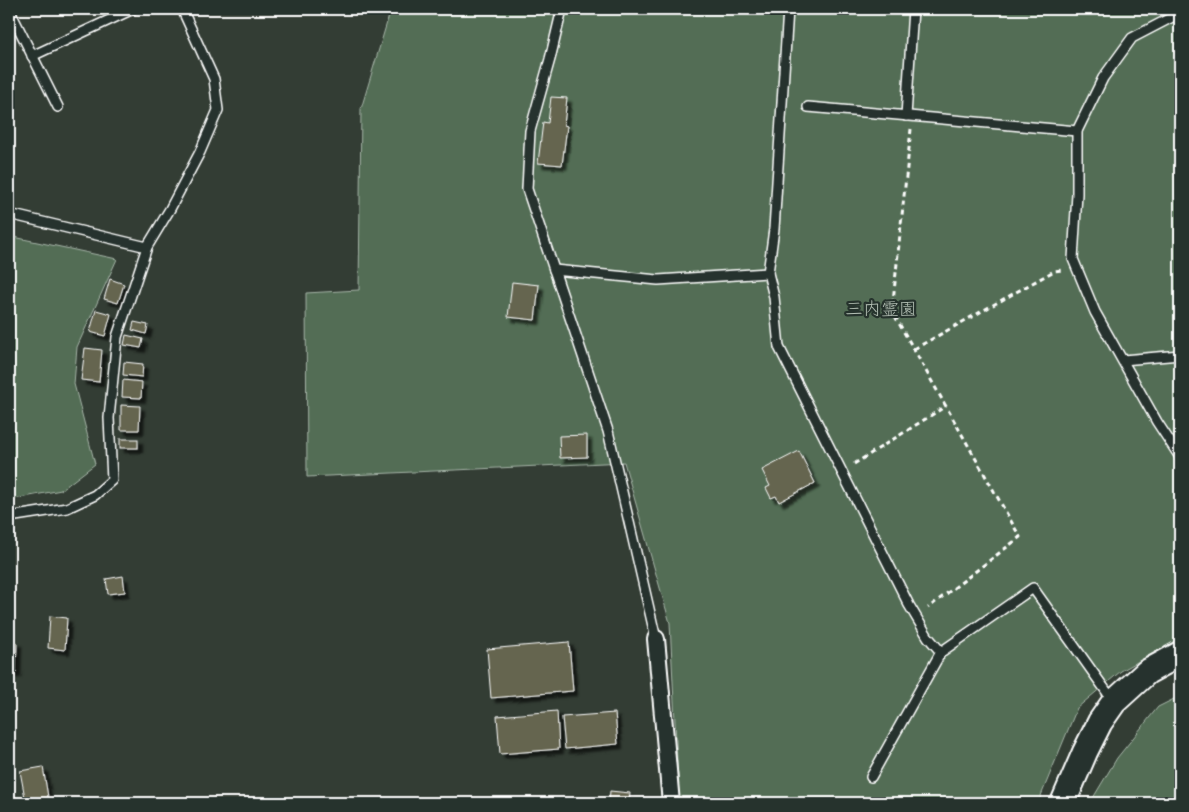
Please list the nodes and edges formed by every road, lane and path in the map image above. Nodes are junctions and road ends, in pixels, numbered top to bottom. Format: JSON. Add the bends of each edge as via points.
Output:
{"nodes":[{"id":1,"x":9,"y":9,"type":"edge"},
{"id":2,"x":133,"y":9,"type":"edge"},
{"id":3,"x":182,"y":9,"type":"edge"},
{"id":4,"x":562,"y":9,"type":"edge"},
{"id":5,"x":788,"y":9,"type":"edge"},
{"id":6,"x":913,"y":9,"type":"edge"},
{"id":7,"x":1180,"y":13,"type":"edge"},
{"id":8,"x":12,"y":24,"type":"edge"},
{"id":9,"x":32,"y":56,"type":"junction"},
{"id":10,"x":58,"y":107,"type":"dead end"},
{"id":11,"x":808,"y":107,"type":"dead end"},
{"id":12,"x":909,"y":116,"type":"junction"},
{"id":13,"x":1077,"y":131,"type":"junction"},
{"id":14,"x":9,"y":214,"type":"edge"},
{"id":15,"x":148,"y":248,"type":"junction"},
{"id":16,"x":1077,"y":268,"type":"junction"},
{"id":17,"x":554,"y":270,"type":"junction"},
{"id":18,"x":768,"y":273,"type":"junction"},
{"id":19,"x":914,"y":349,"type":"junction"},
{"id":20,"x":1180,"y":355,"type":"edge"},
{"id":21,"x":1123,"y":360,"type":"junction"},
{"id":22,"x":946,"y":406,"type":"junction"},
{"id":23,"x":1180,"y":457,"type":"edge"},
{"id":24,"x":842,"y":472,"type":"junction"},
{"id":25,"x":9,"y":517,"type":"edge"},
{"id":26,"x":916,"y":617,"type":"junction"},
{"id":27,"x":656,"y":639,"type":"joint"},
{"id":28,"x":941,"y":652,"type":"junction"},
{"id":29,"x":1180,"y":654,"type":"edge"},
{"id":30,"x":1114,"y":702,"type":"junction"},
{"id":31,"x":871,"y":777,"type":"dead end"},
{"id":32,"x":670,"y":803,"type":"edge"},
{"id":33,"x":1063,"y":803,"type":"edge"}],
"edges":[{"from":1,"to":8,"type":"lane"},
{"from":2,"to":9,"type":"lane"},
{"from":3,"to":15,"type":"lane","via":[[214,79],[218,110],[200,152]]},
{"from":4,"to":17,"type":"lane","via":[[530,131],[527,189]]},
{"from":5,"to":18,"type":"lane","via":[[774,230]]},
{"from":6,"to":12,"type":"lane"},
{"from":7,"to":13,"type":"lane","via":[[1132,38],[1103,78]]},
{"from":8,"to":9,"type":"lane"},
{"from":9,"to":10,"type":"lane"},
{"from":11,"to":12,"type":"lane"},
{"from":12,"to":13,"type":"lane"},
{"from":12,"to":19,"type":"path","via":[[892,311]]},
{"from":13,"to":16,"type":"lane","via":[[1073,259]]},
{"from":14,"to":15,"type":"lane"},
{"from":15,"to":25,"type":"lane","via":[[117,337],[109,418],[112,480],[95,495],[67,508]]},
{"from":16,"to":19,"type":"path","via":[[1054,271]]},
{"from":16,"to":21,"type":"lane","via":[[1095,312]]},
{"from":17,"to":18,"type":"lane","via":[[658,280]]},
{"from":17,"to":27,"type":"lane","via":[[608,431]]},
{"from":18,"to":24,"type":"lane","via":[[779,347]]},
{"from":19,"to":22,"type":"path"},
{"from":20,"to":21,"type":"lane"},
{"from":21,"to":23,"type":"lane"},
{"from":22,"to":24,"type":"path"},
{"from":22,"to":26,"type":"path","via":[[1020,537]]},
{"from":24,"to":26,"type":"lane"},
{"from":26,"to":28,"type":"lane"},
{"from":27,"to":32,"type":"street"},
{"from":28,"to":30,"type":"lane","via":[[1032,588]]},
{"from":28,"to":31,"type":"lane"},
{"from":29,"to":30,"type":"street","via":[[1146,672]]},
{"from":30,"to":33,"type":"street","via":[[1100,722]]}]}
